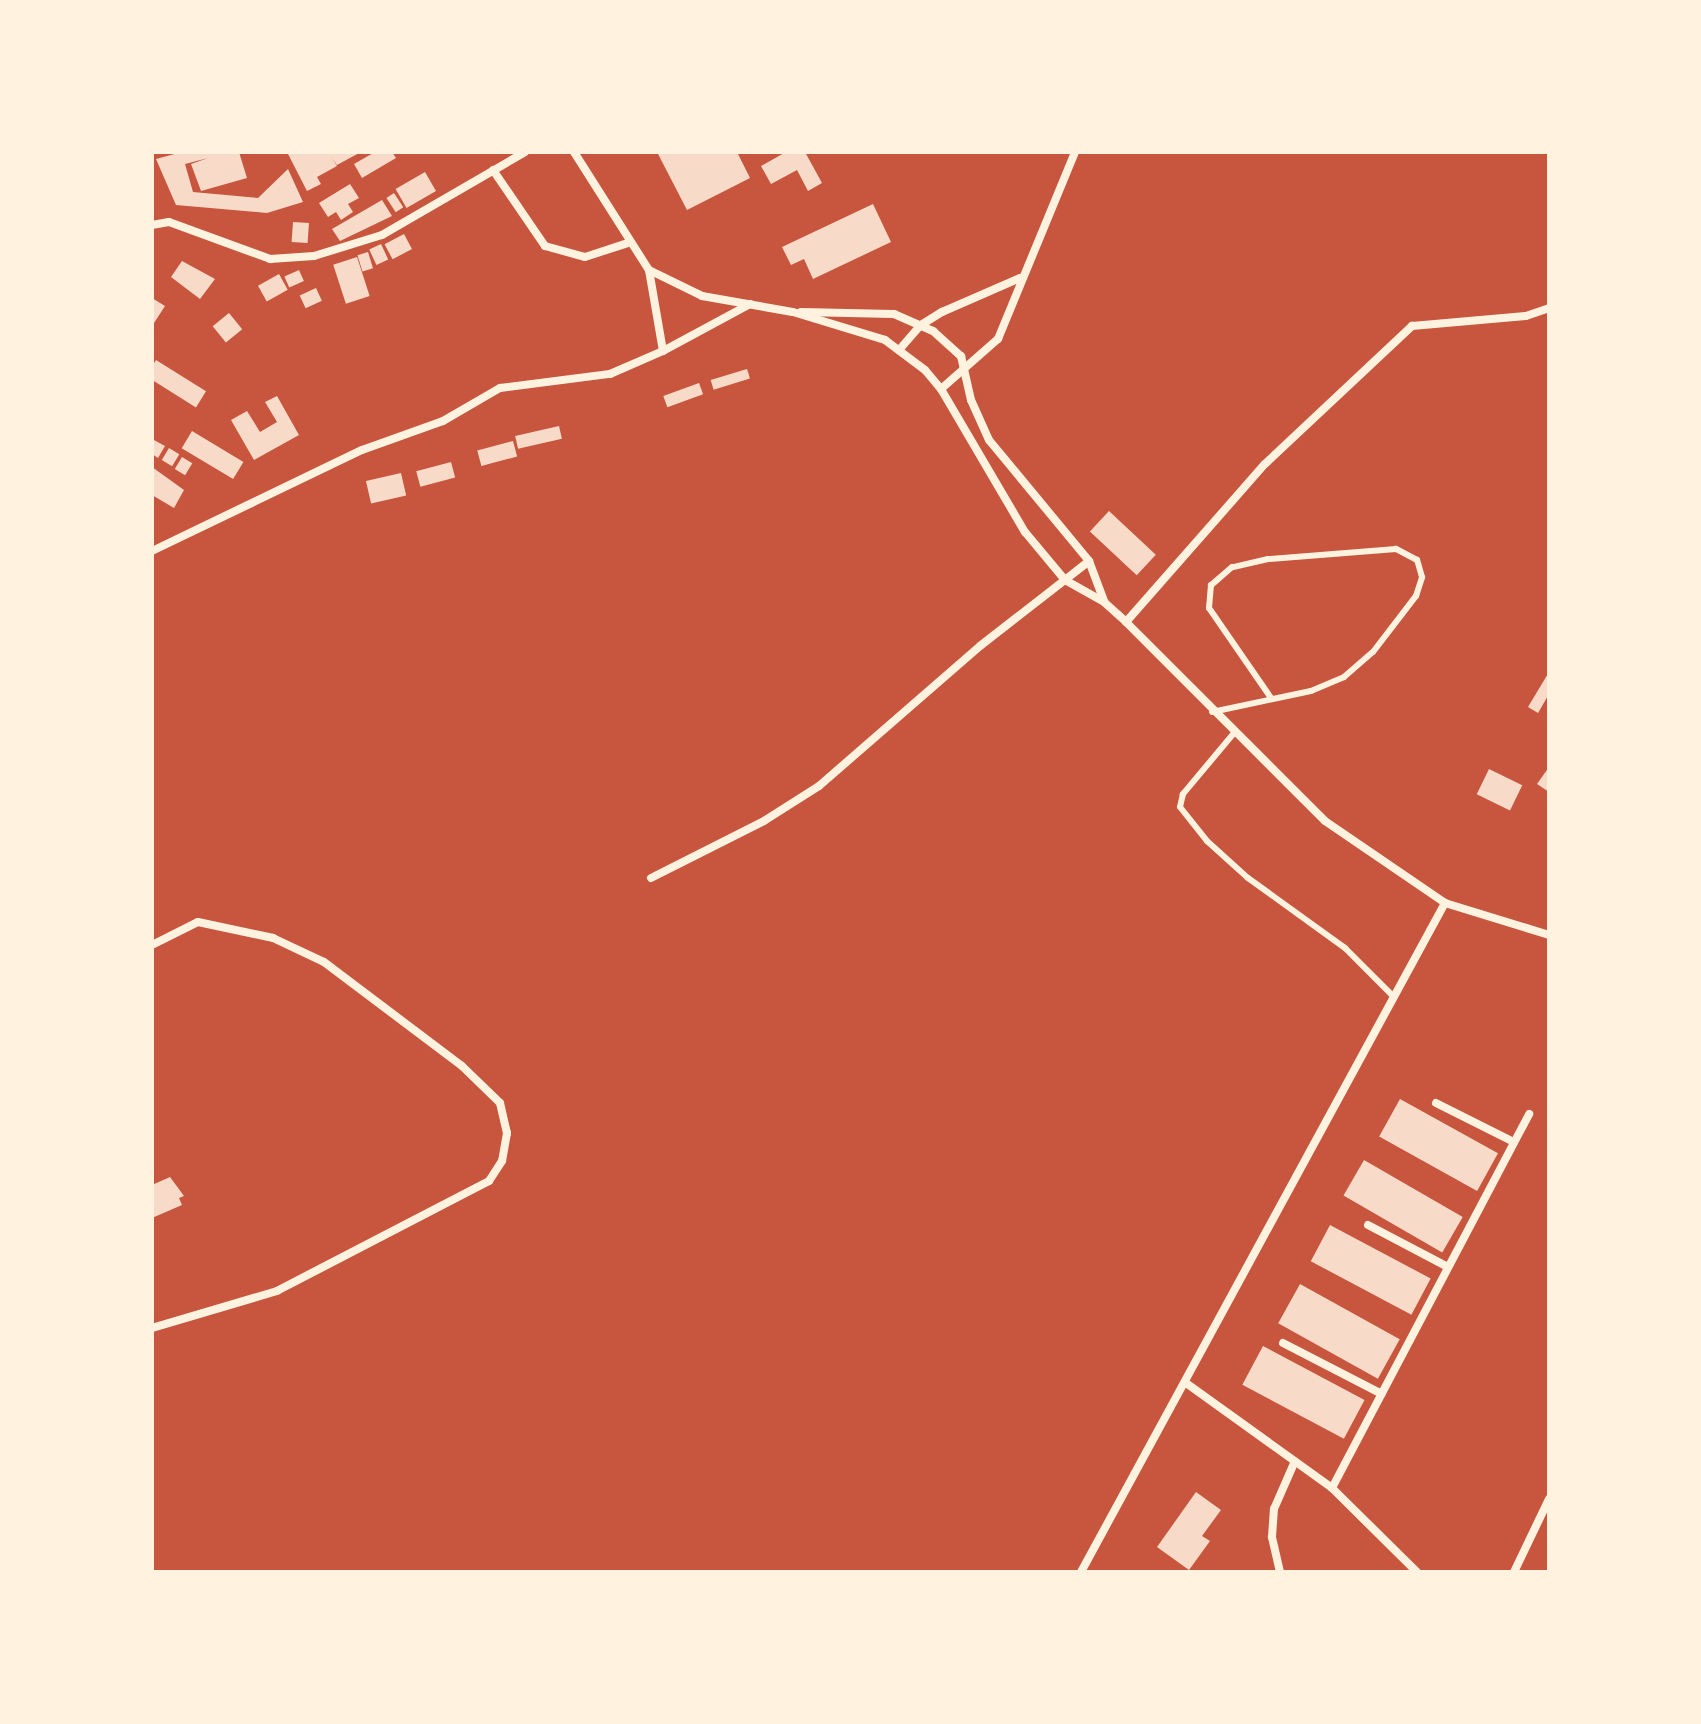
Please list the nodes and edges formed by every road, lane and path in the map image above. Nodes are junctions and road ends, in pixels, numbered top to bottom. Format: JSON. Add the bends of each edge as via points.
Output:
{"nodes":[{"id":1,"x":525,"y":152,"type":"edge"},
{"id":2,"x":574,"y":152,"type":"edge"},
{"id":3,"x":1075,"y":152,"type":"edge"},
{"id":4,"x":493,"y":170,"type":"junction"},
{"id":5,"x":152,"y":225,"type":"edge"},
{"id":6,"x":631,"y":242,"type":"junction"},
{"id":7,"x":649,"y":270,"type":"junction"},
{"id":8,"x":1020,"y":278,"type":"junction"},
{"id":9,"x":751,"y":304,"type":"junction"},
{"id":10,"x":1549,"y":308,"type":"edge"},
{"id":11,"x":793,"y":312,"type":"junction"},
{"id":12,"x":922,"y":324,"type":"junction"},
{"id":13,"x":899,"y":350,"type":"junction"},
{"id":14,"x":663,"y":351,"type":"junction"},
{"id":15,"x":965,"y":370,"type":"junction"},
{"id":16,"x":941,"y":389,"type":"junction"},
{"id":17,"x":1011,"y":472,"type":"junction"},
{"id":18,"x":997,"y":485,"type":"junction"},
{"id":19,"x":152,"y":551,"type":"edge"},
{"id":20,"x":1089,"y":561,"type":"junction"},
{"id":21,"x":1065,"y":580,"type":"junction"},
{"id":22,"x":1104,"y":602,"type":"junction"},
{"id":23,"x":1126,"y":622,"type":"junction"},
{"id":24,"x":1271,"y":698,"type":"junction"},
{"id":25,"x":1211,"y":712,"type":"junction"},
{"id":26,"x":1234,"y":733,"type":"junction"},
{"id":27,"x":651,"y":878,"type":"dead end"},
{"id":28,"x":1445,"y":903,"type":"junction"},
{"id":29,"x":1549,"y":935,"type":"edge"},
{"id":30,"x":152,"y":945,"type":"edge"},
{"id":31,"x":1393,"y":996,"type":"junction"},
{"id":32,"x":1436,"y":1103,"type":"dead end"},
{"id":33,"x":1529,"y":1114,"type":"dead end"},
{"id":34,"x":1514,"y":1142,"type":"junction"},
{"id":35,"x":1368,"y":1225,"type":"dead end"},
{"id":36,"x":1448,"y":1267,"type":"junction"},
{"id":37,"x":152,"y":1328,"type":"edge"},
{"id":38,"x":1283,"y":1343,"type":"dead end"},
{"id":39,"x":1186,"y":1383,"type":"junction"},
{"id":40,"x":1382,"y":1394,"type":"junction"},
{"id":41,"x":1295,"y":1461,"type":"junction"},
{"id":42,"x":1332,"y":1488,"type":"junction"},
{"id":43,"x":1549,"y":1499,"type":"edge"},
{"id":44,"x":1400,"y":1553,"type":"junction"},
{"id":45,"x":1081,"y":1572,"type":"edge"},
{"id":46,"x":1280,"y":1572,"type":"edge"},
{"id":47,"x":1407,"y":1572,"type":"edge"},
{"id":48,"x":1417,"y":1572,"type":"edge"},
{"id":49,"x":1514,"y":1572,"type":"edge"}],
"edges":[{"from":1,"to":4,"type":"street"},
{"from":2,"to":6,"type":"street"},
{"from":3,"to":8,"type":"street"},
{"from":4,"to":5,"type":"street","via":[[382,235],[314,256],[270,259],[169,222]]},
{"from":4,"to":6,"type":"street","via":[[545,246],[585,257]]},
{"from":6,"to":7,"type":"street"},
{"from":7,"to":9,"type":"street","via":[[702,296]]},
{"from":7,"to":14,"type":"street"},
{"from":8,"to":12,"type":"street"},
{"from":8,"to":15,"type":"street","via":[[998,339]]},
{"from":9,"to":11,"type":"street"},
{"from":9,"to":14,"type":"street"},
{"from":10,"to":23,"type":"street","via":[[1526,316],[1412,326],[1265,464]]},
{"from":11,"to":12,"type":"street","via":[[894,314]]},
{"from":11,"to":13,"type":"street","via":[[885,340]]},
{"from":12,"to":13,"type":"street"},
{"from":12,"to":15,"type":"street","via":[[961,356]]},
{"from":13,"to":16,"type":"street"},
{"from":14,"to":19,"type":"street","via":[[610,374],[500,388],[443,421],[362,450]]},
{"from":15,"to":16,"type":"street"},
{"from":15,"to":17,"type":"street","via":[[971,400],[989,440]]},
{"from":16,"to":18,"type":"street"},
{"from":17,"to":18,"type":"street"},
{"from":17,"to":20,"type":"street"},
{"from":18,"to":21,"type":"street","via":[[1025,532]]},
{"from":20,"to":21,"type":"street"},
{"from":20,"to":22,"type":"street"},
{"from":21,"to":22,"type":"street"},
{"from":21,"to":27,"type":"street","via":[[819,786],[764,821]]},
{"from":22,"to":23,"type":"street"},
{"from":23,"to":25,"type":"street"},
{"from":24,"to":24,"type":"lane","via":[[1311,691],[1344,677],[1373,652],[1416,596],[1422,577],[1417,560],[1396,549],[1268,559],[1232,567],[1211,585],[1209,608]]},
{"from":24,"to":25,"type":"lane"},
{"from":25,"to":26,"type":"street"},
{"from":26,"to":28,"type":"street","via":[[1325,821]]},
{"from":26,"to":31,"type":"lane","via":[[1183,794],[1180,807],[1238,869],[1345,948]]},
{"from":28,"to":29,"type":"street"},
{"from":28,"to":31,"type":"street"},
{"from":30,"to":37,"type":"street","via":[[198,922],[273,938],[324,962],[462,1066],[500,1103],[507,1133],[502,1161],[489,1181],[277,1291]]},
{"from":31,"to":39,"type":"street"},
{"from":32,"to":34,"type":"street"},
{"from":33,"to":34,"type":"street"},
{"from":34,"to":36,"type":"street"},
{"from":35,"to":36,"type":"street"},
{"from":36,"to":40,"type":"street"},
{"from":38,"to":40,"type":"street"},
{"from":39,"to":41,"type":"street"},
{"from":39,"to":45,"type":"street"},
{"from":40,"to":42,"type":"street"},
{"from":41,"to":42,"type":"street"},
{"from":41,"to":46,"type":"street","via":[[1274,1509],[1272,1537]]},
{"from":42,"to":44,"type":"street"},
{"from":43,"to":49,"type":"street"},
{"from":44,"to":47,"type":"street"},
{"from":44,"to":48,"type":"street"}]}
